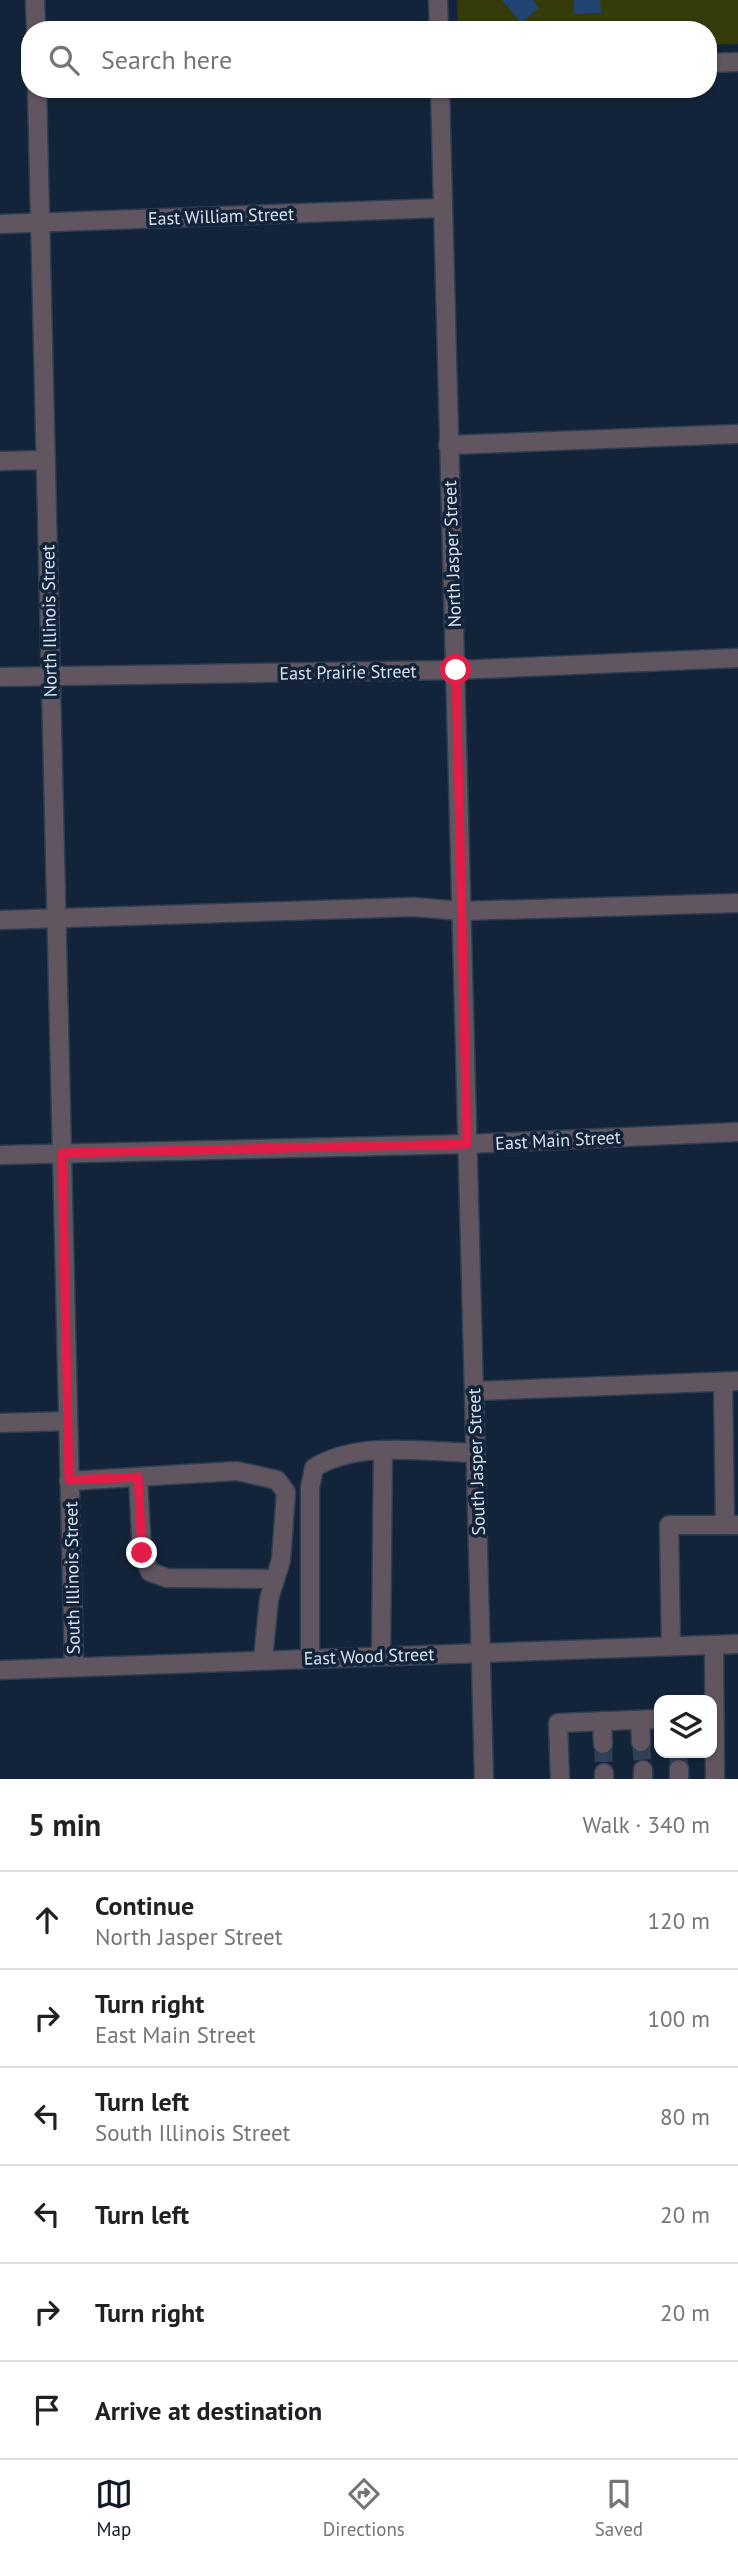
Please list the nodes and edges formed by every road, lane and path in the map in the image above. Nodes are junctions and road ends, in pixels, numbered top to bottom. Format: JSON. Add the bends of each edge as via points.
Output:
{"nodes":[{"id":1,"x":35,"y":0,"type":"edge"},
{"id":2,"x":438,"y":0,"type":"edge"},
{"id":3,"x":36,"y":21,"type":"edge"},
{"id":4,"x":439,"y":21,"type":"edge"},
{"id":5,"x":738,"y":62,"type":"edge"},
{"id":6,"x":717,"y":63,"type":"edge"},
{"id":7,"x":37,"y":98,"type":"edge"},
{"id":8,"x":440,"y":98,"type":"edge"},
{"id":9,"x":441,"y":208,"type":"junction"},
{"id":10,"x":40,"y":223,"type":"junction"},
{"id":11,"x":0,"y":224,"type":"edge"},
{"id":12,"x":738,"y":434,"type":"edge"},
{"id":13,"x":448,"y":445,"type":"junction"},
{"id":14,"x":45,"y":460,"type":"junction"},
{"id":15,"x":0,"y":461,"type":"edge"},
{"id":16,"x":738,"y":658,"type":"edge"},
{"id":17,"x":456,"y":670,"type":"junction"},
{"id":18,"x":50,"y":676,"type":"junction"},
{"id":19,"x":0,"y":677,"type":"edge"},
{"id":20,"x":738,"y":903,"type":"edge"},
{"id":21,"x":461,"y":911,"type":"junction"},
{"id":22,"x":56,"y":919,"type":"junction"},
{"id":23,"x":0,"y":920,"type":"edge"},
{"id":24,"x":738,"y":1132,"type":"edge"},
{"id":25,"x":467,"y":1144,"type":"junction"},
{"id":26,"x":62,"y":1153,"type":"junction"},
{"id":27,"x":0,"y":1155,"type":"edge"},
{"id":28,"x":730,"y":1382,"type":"edge"},
{"id":29,"x":474,"y":1391,"type":"junction"},
{"id":30,"x":68,"y":1421,"type":"junction"},
{"id":31,"x":0,"y":1423,"type":"edge"},
{"id":32,"x":383,"y":1451,"type":"junction"},
{"id":33,"x":476,"y":1453,"type":"junction"},
{"id":34,"x":138,"y":1477,"type":"junction"},
{"id":35,"x":69,"y":1480,"type":"junction"},
{"id":36,"x":732,"y":1525,"type":"edge"},
{"id":37,"x":275,"y":1579,"type":"junction"},
{"id":38,"x":738,"y":1644,"type":"edge"},
{"id":39,"x":714,"y":1645,"type":"junction"},
{"id":40,"x":671,"y":1646,"type":"junction"},
{"id":41,"x":482,"y":1652,"type":"junction"},
{"id":42,"x":382,"y":1655,"type":"junction"},
{"id":43,"x":310,"y":1658,"type":"junction"},
{"id":44,"x":263,"y":1659,"type":"junction"},
{"id":45,"x":74,"y":1666,"type":"junction"},
{"id":46,"x":0,"y":1670,"type":"edge"},
{"id":47,"x":713,"y":1695,"type":"edge"},
{"id":48,"x":654,"y":1719,"type":"edge"},
{"id":49,"x":640,"y":1720,"type":"junction"},
{"id":50,"x":602,"y":1721,"type":"junction"},
{"id":51,"x":641,"y":1742,"type":"tunnel mouth"},
{"id":52,"x":603,"y":1744,"type":"tunnel mouth"},
{"id":53,"x":714,"y":1758,"type":"edge"},
{"id":54,"x":484,"y":1779,"type":"edge"},
{"id":55,"x":560,"y":1779,"type":"edge"},
{"id":56,"x":715,"y":1779,"type":"edge"}],
"edges":[{"from":1,"to":3,"type":"street"},
{"from":2,"to":4,"type":"street"},
{"from":5,"to":6,"type":"street"},
{"from":7,"to":10,"type":"street","name":"North Illinois Street"},
{"from":8,"to":9,"type":"street","name":"North Jasper Street"},
{"from":9,"to":10,"type":"street","name":"East William Street"},
{"from":9,"to":13,"type":"street","name":"North Jasper Street"},
{"from":10,"to":11,"type":"street","name":"East William Street"},
{"from":10,"to":14,"type":"street","name":"North Illinois Street"},
{"from":12,"to":13,"type":"street"},
{"from":13,"to":17,"type":"street","name":"North Jasper Street"},
{"from":14,"to":15,"type":"street"},
{"from":14,"to":18,"type":"street","name":"North Illinois Street"},
{"from":16,"to":17,"type":"street","name":"East Prairie Street"},
{"from":17,"to":18,"type":"street","name":"East Prairie Street"},
{"from":17,"to":21,"type":"street","name":"North Jasper Street"},
{"from":18,"to":19,"type":"street","name":"East Prairie Street"},
{"from":18,"to":22,"type":"street","name":"North Illinois Street"},
{"from":20,"to":21,"type":"street"},
{"from":21,"to":22,"type":"street","via":[[414,907]]},
{"from":21,"to":25,"type":"street","name":"North Jasper Street"},
{"from":22,"to":23,"type":"street"},
{"from":22,"to":26,"type":"street","name":"North Illinois Street"},
{"from":24,"to":25,"type":"street","name":"East Main Street"},
{"from":25,"to":26,"type":"street","name":"East Main Street"},
{"from":25,"to":29,"type":"street","name":"South Jasper Street"},
{"from":26,"to":27,"type":"street","name":"East Main Street"},
{"from":26,"to":30,"type":"street","name":"South Illinois Street"},
{"from":28,"to":29,"type":"street"},
{"from":28,"to":36,"type":"street"},
{"from":29,"to":33,"type":"street","name":"South Jasper Street"},
{"from":30,"to":31,"type":"street"},
{"from":30,"to":35,"type":"street","name":"South Illinois Street"},
{"from":32,"to":33,"type":"street"},
{"from":32,"to":42,"type":"street"},
{"from":32,"to":43,"type":"street","via":[[330,1457],[314,1468],[310,1488]]},
{"from":33,"to":41,"type":"street","name":"South Jasper Street"},
{"from":34,"to":35,"type":"street"},
{"from":34,"to":37,"type":"street","via":[[142,1553],[150,1572],[167,1578]]},
{"from":34,"to":37,"type":"street","via":[[237,1471],[277,1480],[286,1492],[281,1560]]},
{"from":35,"to":45,"type":"street","name":"South Illinois Street"},
{"from":36,"to":40,"type":"street","via":[[669,1525]]},
{"from":37,"to":44,"type":"street"},
{"from":38,"to":39,"type":"street","name":"East Wood Street"},
{"from":39,"to":40,"type":"street","name":"East Wood Street"},
{"from":39,"to":47,"type":"street"},
{"from":40,"to":41,"type":"street","name":"East Wood Street"},
{"from":41,"to":42,"type":"street","name":"East Wood Street"},
{"from":41,"to":54,"type":"street","name":"South Jasper Street"},
{"from":42,"to":43,"type":"street","name":"East Wood Street"},
{"from":43,"to":44,"type":"street","name":"East Wood Street"},
{"from":44,"to":45,"type":"street","name":"East Wood Street"},
{"from":45,"to":46,"type":"street","name":"East Wood Street"},
{"from":48,"to":49,"type":"street"},
{"from":49,"to":50,"type":"street"},
{"from":49,"to":51,"type":"street"},
{"from":50,"to":52,"type":"street"},
{"from":50,"to":55,"type":"street","via":[[558,1723]]},
{"from":53,"to":56,"type":"street"}]}
